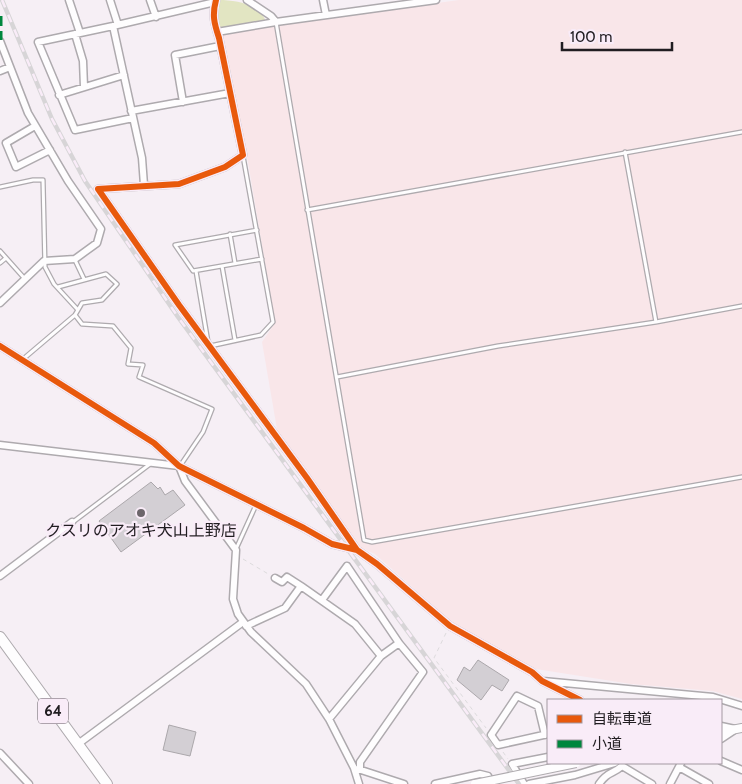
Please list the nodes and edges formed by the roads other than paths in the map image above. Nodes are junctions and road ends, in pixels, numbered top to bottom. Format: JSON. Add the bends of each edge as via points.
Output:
{"nodes":[{"id":1,"x":69,"y":0,"type":"edge"},
{"id":2,"x":110,"y":0,"type":"edge"},
{"id":3,"x":150,"y":0,"type":"edge"},
{"id":4,"x":246,"y":0,"type":"edge"},
{"id":5,"x":322,"y":0,"type":"edge"},
{"id":6,"x":436,"y":0,"type":"edge"},
{"id":7,"x":215,"y":1,"type":"edge"},
{"id":8,"x":326,"y":15,"type":"junction"},
{"id":9,"x":156,"y":17,"type":"junction"},
{"id":10,"x":276,"y":22,"type":"junction"},
{"id":11,"x":115,"y":25,"type":"junction"},
{"id":12,"x":217,"y":32,"type":"junction"},
{"id":13,"x":77,"y":34,"type":"junction"},
{"id":14,"x":0,"y":41,"type":"edge"},
{"id":15,"x":220,"y":46,"type":"junction"},
{"id":16,"x":10,"y":67,"type":"junction"},
{"id":17,"x":0,"y":71,"type":"edge"},
{"id":18,"x":124,"y":75,"type":"junction"},
{"id":19,"x":84,"y":87,"type":"junction"},
{"id":20,"x":230,"y":93,"type":"junction"},
{"id":21,"x":59,"y":95,"type":"junction"},
{"id":22,"x":183,"y":102,"type":"junction"},
{"id":23,"x":132,"y":114,"type":"junction"},
{"id":24,"x":35,"y":126,"type":"junction"},
{"id":25,"x":742,"y":132,"type":"edge"},
{"id":26,"x":50,"y":150,"type":"junction"},
{"id":27,"x":625,"y":152,"type":"junction"},
{"id":28,"x":243,"y":155,"type":"junction"},
{"id":29,"x":144,"y":185,"type":"junction"},
{"id":30,"x":0,"y":187,"type":"edge"},
{"id":31,"x":307,"y":210,"type":"junction"},
{"id":32,"x":256,"y":230,"type":"junction"},
{"id":33,"x":230,"y":234,"type":"junction"},
{"id":34,"x":0,"y":251,"type":"edge"},
{"id":35,"x":6,"y":258,"type":"junction"},
{"id":36,"x":75,"y":259,"type":"junction"},
{"id":37,"x":262,"y":259,"type":"junction"},
{"id":38,"x":44,"y":261,"type":"junction"},
{"id":39,"x":0,"y":263,"type":"edge"},
{"id":40,"x":235,"y":264,"type":"junction"},
{"id":41,"x":222,"y":266,"type":"junction"},
{"id":42,"x":196,"y":271,"type":"junction"},
{"id":43,"x":25,"y":279,"type":"junction"},
{"id":44,"x":84,"y":279,"type":"junction"},
{"id":45,"x":58,"y":287,"type":"junction"},
{"id":46,"x":0,"y":303,"type":"edge"},
{"id":47,"x":742,"y":306,"type":"edge"},
{"id":48,"x":78,"y":310,"type":"junction"},
{"id":49,"x":75,"y":316,"type":"junction"},
{"id":50,"x":656,"y":322,"type":"junction"},
{"id":51,"x":235,"y":340,"type":"junction"},
{"id":52,"x":209,"y":345,"type":"junction"},
{"id":53,"x":0,"y":346,"type":"edge"},
{"id":54,"x":21,"y":360,"type":"junction"},
{"id":55,"x":337,"y":377,"type":"junction"},
{"id":56,"x":0,"y":445,"type":"edge"},
{"id":57,"x":151,"y":463,"type":"junction"},
{"id":58,"x":179,"y":466,"type":"junction"},
{"id":59,"x":742,"y":477,"type":"edge"},
{"id":60,"x":256,"y":504,"type":"junction"},
{"id":61,"x":72,"y":522,"type":"joint"},
{"id":62,"x":357,"y":550,"type":"junction"},
{"id":63,"x":236,"y":552,"type":"junction"},
{"id":64,"x":0,"y":576,"type":"edge"},
{"id":65,"x":275,"y":578,"type":"road end"},
{"id":66,"x":301,"y":586,"type":"junction"},
{"id":67,"x":322,"y":600,"type":"junction"},
{"id":68,"x":245,"y":624,"type":"junction"},
{"id":69,"x":0,"y":637,"type":"edge"},
{"id":70,"x":399,"y":643,"type":"junction"},
{"id":71,"x":381,"y":656,"type":"junction"},
{"id":72,"x":542,"y":681,"type":"junction"},
{"id":73,"x":578,"y":699,"type":"edge"},
{"id":74,"x":719,"y":699,"type":"edge"},
{"id":75,"x":722,"y":700,"type":"edge"},
{"id":76,"x":742,"y":706,"type":"edge"},
{"id":77,"x":329,"y":719,"type":"junction"},
{"id":78,"x":722,"y":726,"type":"edge"},
{"id":79,"x":739,"y":728,"type":"edge"},
{"id":80,"x":722,"y":732,"type":"edge"},
{"id":81,"x":546,"y":735,"type":"edge"},
{"id":82,"x":722,"y":737,"type":"edge"},
{"id":83,"x":78,"y":744,"type":"junction"},
{"id":84,"x":0,"y":753,"type":"edge"},
{"id":85,"x":547,"y":757,"type":"edge"},
{"id":86,"x":722,"y":761,"type":"edge"},
{"id":87,"x":571,"y":764,"type":"edge"},
{"id":88,"x":619,"y":764,"type":"edge"},
{"id":89,"x":680,"y":765,"type":"edge"},
{"id":90,"x":357,"y":769,"type":"junction"},
{"id":91,"x":742,"y":770,"type":"edge"},
{"id":92,"x":647,"y":783,"type":"edge"},
{"id":93,"x":29,"y":784,"type":"edge"},
{"id":94,"x":107,"y":784,"type":"edge"},
{"id":95,"x":359,"y":784,"type":"edge"},
{"id":96,"x":404,"y":784,"type":"edge"},
{"id":97,"x":435,"y":784,"type":"edge"},
{"id":98,"x":475,"y":784,"type":"edge"},
{"id":99,"x":492,"y":784,"type":"edge"},
{"id":100,"x":524,"y":784,"type":"edge"},
{"id":101,"x":529,"y":784,"type":"edge"},
{"id":102,"x":598,"y":784,"type":"edge"},
{"id":103,"x":670,"y":784,"type":"edge"},
{"id":104,"x":708,"y":784,"type":"edge"}],
"edges":[{"from":1,"to":13,"type":"street"},
{"from":2,"to":11,"type":"street"},
{"from":3,"to":9,"type":"street"},
{"from":4,"to":10,"type":"street"},
{"from":5,"to":8,"type":"street"},
{"from":6,"to":8,"type":"street"},
{"from":7,"to":9,"type":"street"},
{"from":7,"to":12,"type":"street","via":[[212,11]]},
{"from":8,"to":10,"type":"street"},
{"from":9,"to":11,"type":"street"},
{"from":10,"to":12,"type":"street"},
{"from":10,"to":31,"type":"lane"},
{"from":11,"to":13,"type":"street"},
{"from":11,"to":18,"type":"street"},
{"from":12,"to":15,"type":"street"},
{"from":13,"to":19,"type":"street"},
{"from":13,"to":21,"type":"street","via":[[38,42]]},
{"from":14,"to":16,"type":"street"},
{"from":15,"to":20,"type":"street"},
{"from":15,"to":22,"type":"street","via":[[174,54]]},
{"from":16,"to":17,"type":"street"},
{"from":16,"to":24,"type":"street"},
{"from":18,"to":19,"type":"street"},
{"from":18,"to":23,"type":"street"},
{"from":19,"to":21,"type":"street"},
{"from":20,"to":22,"type":"street"},
{"from":20,"to":28,"type":"street"},
{"from":21,"to":23,"type":"street","via":[[75,130]]},
{"from":22,"to":23,"type":"street"},
{"from":23,"to":29,"type":"street","via":[[142,158]]},
{"from":24,"to":26,"type":"street"},
{"from":24,"to":26,"type":"street","via":[[6,143],[16,167]]},
{"from":25,"to":27,"type":"lane"},
{"from":26,"to":36,"type":"street","via":[[101,229],[97,243]]},
{"from":27,"to":31,"type":"lane"},
{"from":27,"to":50,"type":"lane"},
{"from":28,"to":29,"type":"street","via":[[225,167],[180,184]]},
{"from":28,"to":32,"type":"lane"},
{"from":29,"to":52,"type":"street","via":[[98,189]]},
{"from":30,"to":38,"type":"lane","via":[[44,180]]},
{"from":31,"to":55,"type":"lane"},
{"from":32,"to":33,"type":"lane"},
{"from":32,"to":37,"type":"lane"},
{"from":33,"to":40,"type":"lane"},
{"from":33,"to":42,"type":"lane","via":[[175,245]]},
{"from":34,"to":35,"type":"lane"},
{"from":35,"to":39,"type":"lane"},
{"from":35,"to":43,"type":"lane"},
{"from":36,"to":38,"type":"street"},
{"from":36,"to":44,"type":"lane"},
{"from":37,"to":40,"type":"lane"},
{"from":37,"to":51,"type":"lane","via":[[273,322],[261,335]]},
{"from":38,"to":43,"type":"street"},
{"from":38,"to":45,"type":"lane","via":[[50,278]]},
{"from":40,"to":41,"type":"lane"},
{"from":41,"to":42,"type":"lane"},
{"from":41,"to":51,"type":"lane"},
{"from":42,"to":52,"type":"lane"},
{"from":43,"to":46,"type":"street"},
{"from":44,"to":45,"type":"lane"},
{"from":44,"to":48,"type":"lane","via":[[106,274],[117,284],[102,300],[82,303]]},
{"from":45,"to":48,"type":"lane"},
{"from":47,"to":50,"type":"lane"},
{"from":48,"to":49,"type":"lane"},
{"from":49,"to":54,"type":"lane"},
{"from":49,"to":58,"type":"lane","via":[[82,324],[113,326],[131,348],[128,364],[143,365],[139,377],[212,409],[203,432]]},
{"from":50,"to":55,"type":"lane","via":[[498,346]]},
{"from":51,"to":52,"type":"lane"},
{"from":52,"to":62,"type":"street"},
{"from":53,"to":54,"type":"street"},
{"from":54,"to":58,"type":"street","via":[[154,443]]},
{"from":55,"to":59,"type":"lane","via":[[364,540],[372,542]]},
{"from":56,"to":57,"type":"street"},
{"from":57,"to":58,"type":"street"},
{"from":57,"to":61,"type":"lane"},
{"from":58,"to":60,"type":"street"},
{"from":58,"to":63,"type":"street"},
{"from":60,"to":62,"type":"street","via":[[332,544]]},
{"from":60,"to":63,"type":"lane"},
{"from":61,"to":64,"type":"street"},
{"from":62,"to":72,"type":"street","via":[[450,626],[532,672]]},
{"from":63,"to":68,"type":"street","via":[[233,599]]},
{"from":65,"to":66,"type":"street","via":[[282,582],[287,577]]},
{"from":66,"to":67,"type":"street"},
{"from":66,"to":68,"type":"street","via":[[284,608]]},
{"from":67,"to":70,"type":"street","via":[[347,566]]},
{"from":67,"to":71,"type":"street","via":[[355,624]]},
{"from":68,"to":77,"type":"street","via":[[306,684]]},
{"from":68,"to":83,"type":"street"},
{"from":69,"to":83,"type":"main road","number":"64"},
{"from":70,"to":71,"type":"street"},
{"from":70,"to":90,"type":"street","via":[[424,672]]},
{"from":71,"to":77,"type":"street"},
{"from":72,"to":73,"type":"street"},
{"from":72,"to":74,"type":"street"},
{"from":75,"to":76,"type":"street"},
{"from":77,"to":90,"type":"street"},
{"from":78,"to":79,"type":"street"},
{"from":79,"to":80,"type":"street"},
{"from":79,"to":82,"type":"street"},
{"from":81,"to":81,"type":"street","via":[[498,746],[491,735],[517,696],[538,706]]},
{"from":83,"to":94,"type":"main road","number":"64"},
{"from":84,"to":93,"type":"street"},
{"from":85,"to":100,"type":"street","via":[[512,764]]},
{"from":86,"to":91,"type":"street"},
{"from":87,"to":98,"type":"street","bridge":true},
{"from":88,"to":92,"type":"street"},
{"from":88,"to":101,"type":"street"},
{"from":88,"to":102,"type":"street","via":[[617,770],[606,774]]},
{"from":89,"to":103,"type":"street"},
{"from":89,"to":104,"type":"street"},
{"from":90,"to":95,"type":"street"},
{"from":90,"to":96,"type":"street"},
{"from":97,"to":99,"type":"street","via":[[480,774],[488,776]]}]}
